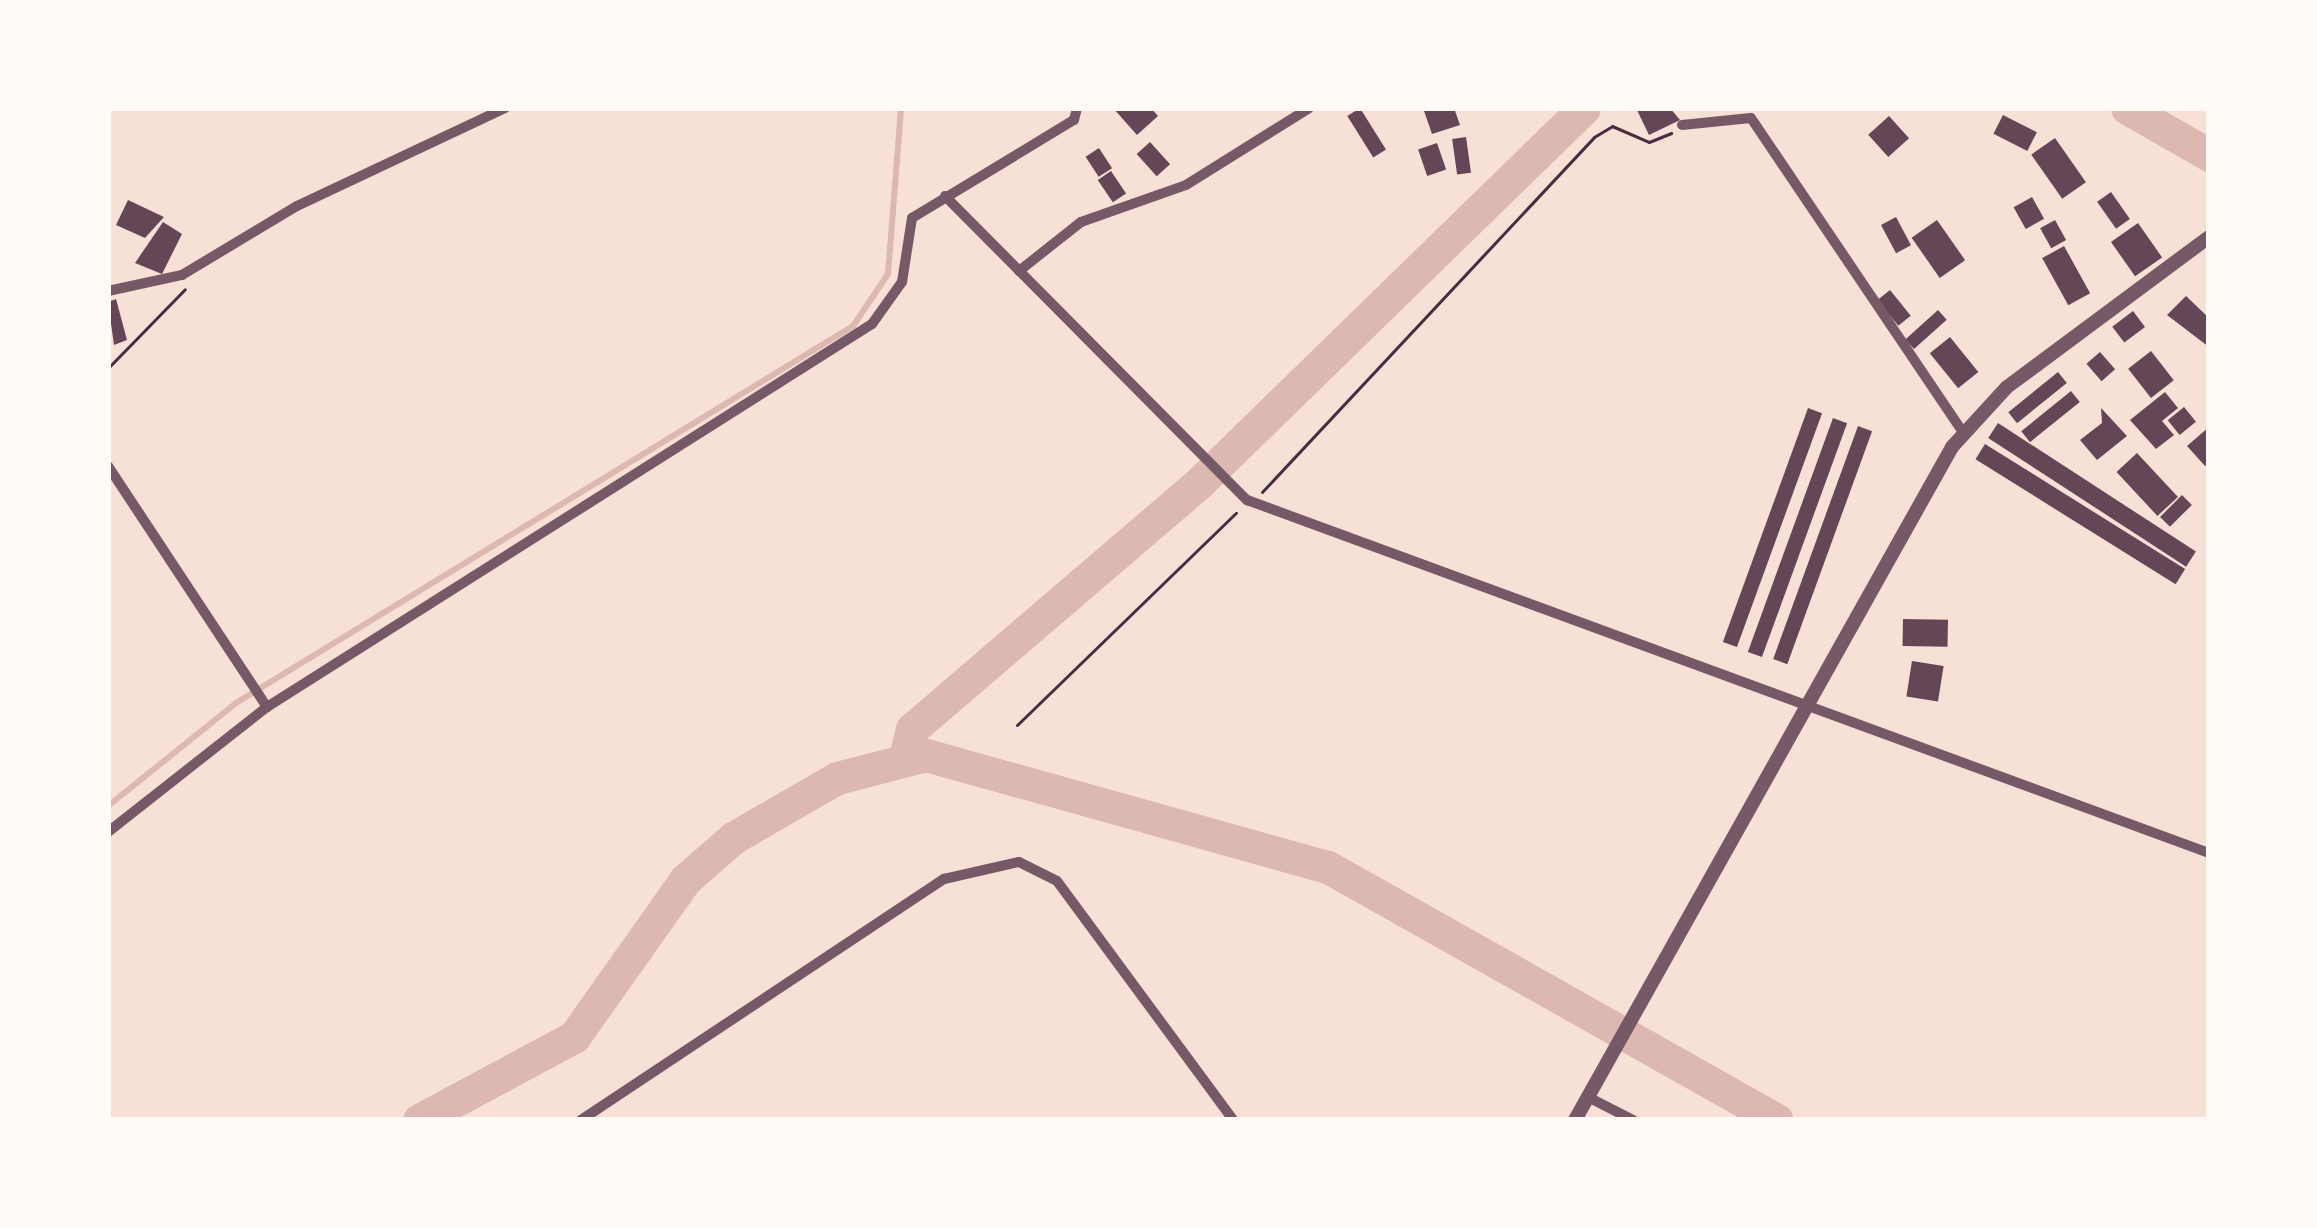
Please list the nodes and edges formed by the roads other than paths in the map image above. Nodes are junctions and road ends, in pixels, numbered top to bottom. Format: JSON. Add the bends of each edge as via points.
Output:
{"nodes":[{"id":1,"x":505,"y":108,"type":"edge"},
{"id":2,"x":1077,"y":108,"type":"edge"},
{"id":3,"x":1309,"y":108,"type":"edge"},
{"id":4,"x":1682,"y":125,"type":"road end"},
{"id":5,"x":945,"y":196,"type":"junction"},
{"id":6,"x":2208,"y":239,"type":"edge"},
{"id":7,"x":1019,"y":272,"type":"junction"},
{"id":8,"x":108,"y":291,"type":"edge"},
{"id":9,"x":1963,"y":432,"type":"junction"},
{"id":10,"x":108,"y":466,"type":"edge"},
{"id":11,"x":267,"y":706,"type":"junction"},
{"id":12,"x":1804,"y":709,"type":"junction"},
{"id":13,"x":108,"y":832,"type":"edge"},
{"id":14,"x":2209,"y":853,"type":"edge"},
{"id":15,"x":1588,"y":1097,"type":"junction"},
{"id":16,"x":580,"y":1120,"type":"edge"},
{"id":17,"x":1232,"y":1120,"type":"edge"},
{"id":18,"x":1575,"y":1120,"type":"edge"},
{"id":19,"x":1633,"y":1120,"type":"edge"}],
"edges":[{"from":1,"to":8,"type":"street","via":[[297,206],[182,275]]},
{"from":2,"to":5,"type":"street"},
{"from":3,"to":7,"type":"street","via":[[1186,184],[1082,222]]},
{"from":4,"to":9,"type":"street","via":[[1750,118]]},
{"from":5,"to":7,"type":"street"},
{"from":5,"to":11,"type":"street","via":[[912,218],[902,282],[872,325]]},
{"from":6,"to":9,"type":"street"},
{"from":7,"to":12,"type":"street","via":[[1251,501]]},
{"from":9,"to":12,"type":"street"},
{"from":10,"to":11,"type":"street"},
{"from":11,"to":13,"type":"street"},
{"from":12,"to":14,"type":"street"},
{"from":12,"to":15,"type":"street"},
{"from":15,"to":18,"type":"street"},
{"from":15,"to":19,"type":"street"},
{"from":16,"to":17,"type":"street","via":[[944,879],[1019,862],[1057,881]]}]}
